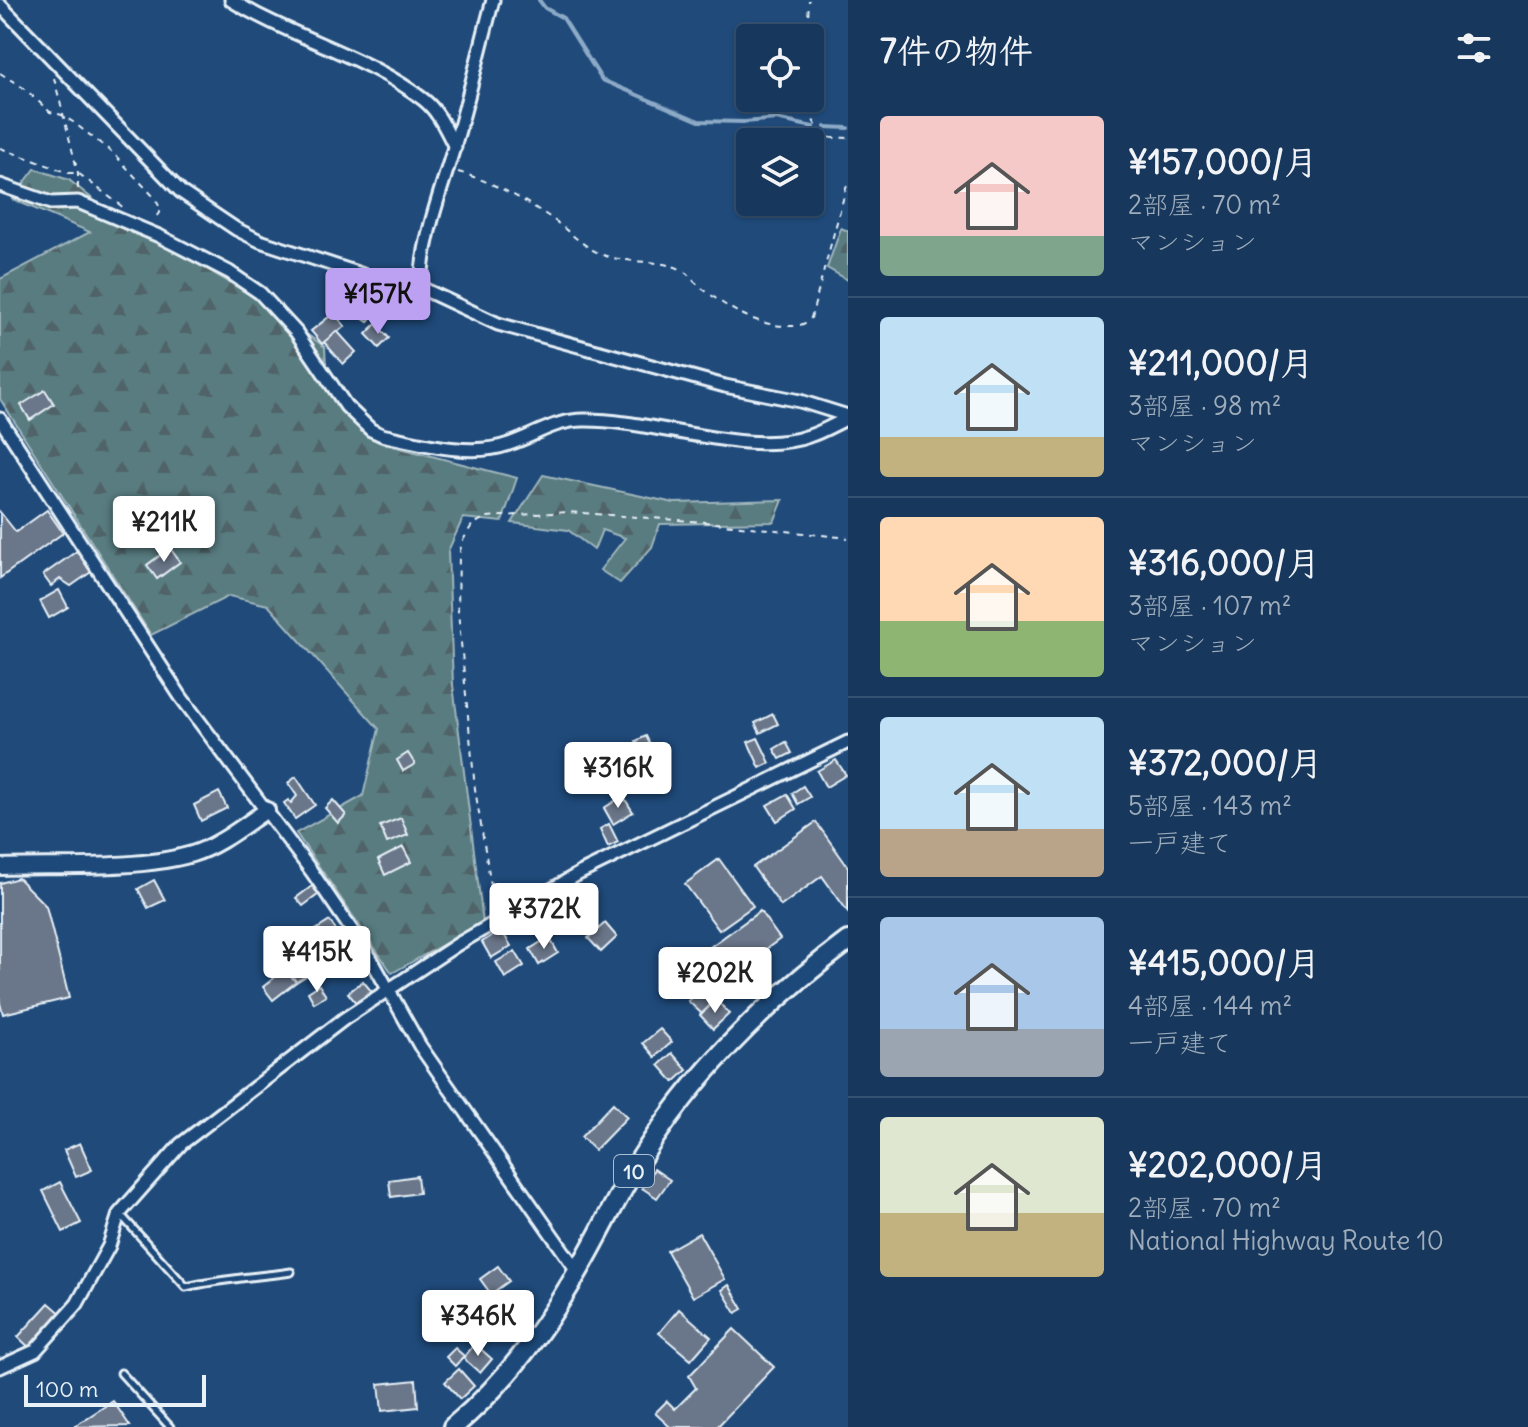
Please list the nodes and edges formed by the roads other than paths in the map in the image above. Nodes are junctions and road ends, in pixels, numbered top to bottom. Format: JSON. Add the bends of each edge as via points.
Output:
{"nodes":[{"id":1,"x":231,"y":0,"type":"edge"},
{"id":2,"x":493,"y":0,"type":"edge"},
{"id":3,"x":0,"y":5,"type":"edge"},
{"id":4,"x":455,"y":147,"type":"junction"},
{"id":5,"x":0,"y":185,"type":"edge"},
{"id":6,"x":421,"y":288,"type":"junction"},
{"id":7,"x":848,"y":417,"type":"edge"},
{"id":8,"x":0,"y":419,"type":"edge"},
{"id":9,"x":848,"y":742,"type":"edge"},
{"id":10,"x":267,"y":810,"type":"junction"},
{"id":11,"x":0,"y":867,"type":"edge"},
{"id":12,"x":848,"y":941,"type":"edge"},
{"id":13,"x":389,"y":988,"type":"junction"},
{"id":14,"x":119,"y":1214,"type":"junction"},
{"id":15,"x":291,"y":1272,"type":"dead end"},
{"id":16,"x":578,"y":1272,"type":"junction"},
{"id":17,"x":0,"y":1367,"type":"edge"},
{"id":18,"x":121,"y":1373,"type":"dead end"},
{"id":19,"x":170,"y":1427,"type":"edge"},
{"id":20,"x":453,"y":1427,"type":"edge"}],
"edges":[{"from":1,"to":4,"type":"street","via":[[426,101]]},
{"from":2,"to":4,"type":"street"},
{"from":3,"to":6,"type":"street","via":[[181,192],[236,229],[310,259]]},
{"from":4,"to":6,"type":"street","via":[[427,235]]},
{"from":5,"to":7,"type":"street","via":[[51,203],[78,202],[229,272],[260,293],[296,332],[346,406],[382,435],[488,448],[548,426],[594,420],[778,442],[809,436]]},
{"from":6,"to":7,"type":"street","via":[[498,324]]},
{"from":8,"to":10,"type":"street","via":[[181,697]]},
{"from":9,"to":13,"type":"street","via":[[580,873]]},
{"from":10,"to":11,"type":"street","via":[[207,847],[176,857]]},
{"from":10,"to":13,"type":"street"},
{"from":12,"to":16,"type":"highway","number":"10","via":[[774,1000],[691,1088],[642,1157]]},
{"from":13,"to":14,"type":"street","via":[[181,1144]]},
{"from":13,"to":16,"type":"street","via":[[420,1046]]},
{"from":14,"to":15,"type":"lane","via":[[186,1287]]},
{"from":14,"to":17,"type":"street","via":[[109,1246],[77,1304],[35,1351]]},
{"from":16,"to":20,"type":"highway","number":"10","via":[[528,1348]]},
{"from":18,"to":19,"type":"lane"}]}
